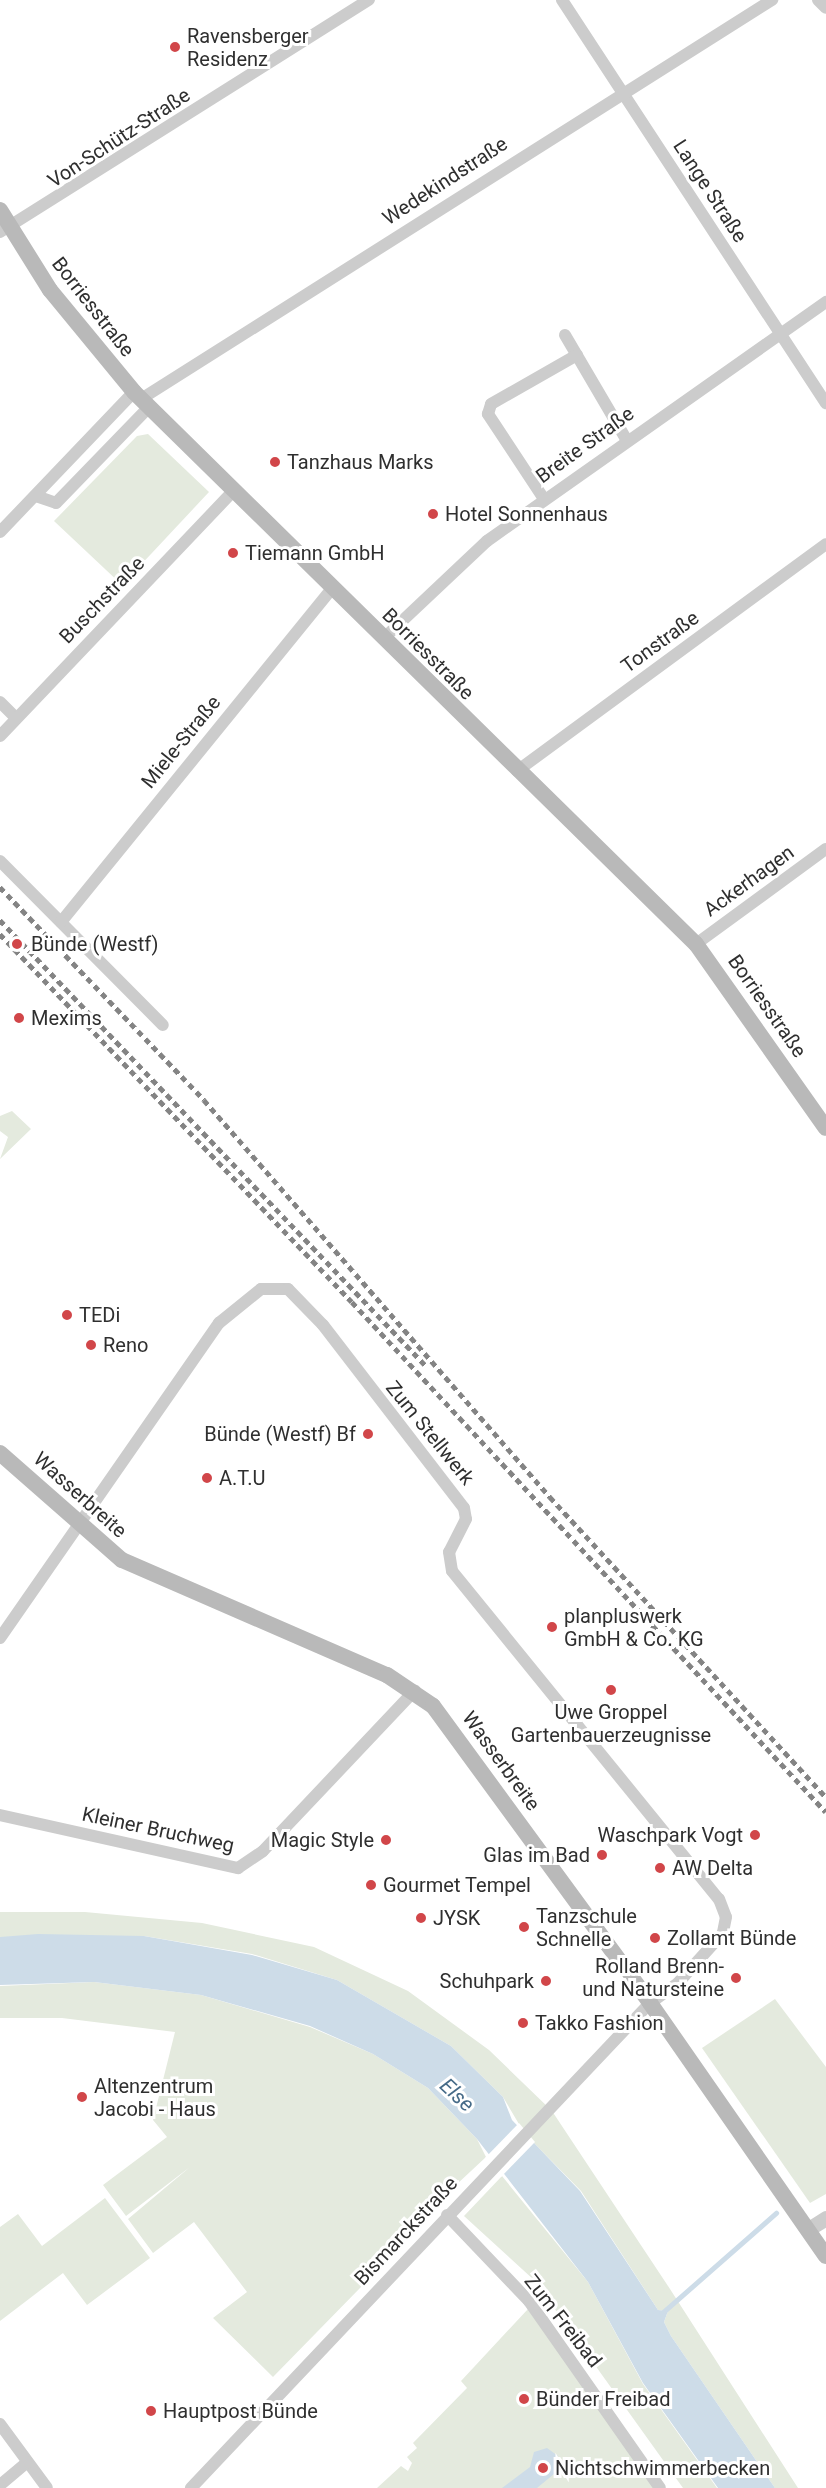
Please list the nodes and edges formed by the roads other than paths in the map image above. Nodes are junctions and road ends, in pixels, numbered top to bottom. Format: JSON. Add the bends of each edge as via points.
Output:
{"nodes":[{"id":1,"x":369,"y":0,"type":"edge"},
{"id":2,"x":562,"y":0,"type":"edge"},
{"id":3,"x":772,"y":0,"type":"edge"},
{"id":4,"x":818,"y":0,"type":"edge"},
{"id":5,"x":826,"y":8,"type":"edge"},
{"id":6,"x":622,"y":91,"type":"junction"},
{"id":7,"x":0,"y":210,"type":"edge"},
{"id":8,"x":5,"y":231,"type":"edge"},
{"id":9,"x":826,"y":302,"type":"edge"},
{"id":10,"x":779,"y":332,"type":"junction"},
{"id":11,"x":566,"y":335,"type":"dead end"},
{"id":12,"x":577,"y":355,"type":"junction"},
{"id":13,"x":141,"y":399,"type":"junction"},
{"id":14,"x":826,"y":403,"type":"edge"},
{"id":15,"x":626,"y":439,"type":"junction"},
{"id":16,"x":233,"y":491,"type":"junction"},
{"id":17,"x":36,"y":496,"type":"junction"},
{"id":18,"x":544,"y":499,"type":"junction"},
{"id":19,"x":0,"y":532,"type":"edge"},
{"id":20,"x":826,"y":544,"type":"edge"},
{"id":21,"x":332,"y":588,"type":"junction"},
{"id":22,"x":383,"y":639,"type":"junction"},
{"id":23,"x":0,"y":702,"type":"edge"},
{"id":24,"x":16,"y":718,"type":"junction"},
{"id":25,"x":0,"y":736,"type":"edge"},
{"id":26,"x":517,"y":771,"type":"junction"},
{"id":27,"x":826,"y":849,"type":"edge"},
{"id":28,"x":0,"y":861,"type":"edge"},
{"id":29,"x":61,"y":921,"type":"junction"},
{"id":30,"x":696,"y":944,"type":"junction"},
{"id":31,"x":163,"y":1025,"type":"dead end"},
{"id":32,"x":826,"y":1128,"type":"edge"},
{"id":33,"x":0,"y":1453,"type":"edge"},
{"id":34,"x":80,"y":1526,"type":"junction"},
{"id":35,"x":0,"y":1638,"type":"edge"},
{"id":36,"x":415,"y":1690,"type":"junction"},
{"id":37,"x":0,"y":1815,"type":"edge"},
{"id":38,"x":650,"y":2003,"type":"junction"},
{"id":39,"x":447,"y":2215,"type":"junction"},
{"id":40,"x":826,"y":2218,"type":"edge"},
{"id":41,"x":810,"y":2228,"type":"junction"},
{"id":42,"x":826,"y":2256,"type":"edge"},
{"id":43,"x":0,"y":2424,"type":"edge"},
{"id":44,"x":27,"y":2462,"type":"junction"},
{"id":45,"x":0,"y":2485,"type":"edge"},
{"id":46,"x":46,"y":2488,"type":"edge"},
{"id":47,"x":191,"y":2488,"type":"edge"},
{"id":48,"x":660,"y":2488,"type":"edge"}],
"edges":[{"from":1,"to":8,"type":"street","name":"Von-Schütz-Straße"},
{"from":2,"to":6,"type":"street","name":"Lange Straße"},
{"from":3,"to":6,"type":"street","name":"Wedekindstraße"},
{"from":4,"to":5,"type":"street"},
{"from":6,"to":10,"type":"street","name":"Lange Straße"},
{"from":6,"to":13,"type":"street","name":"Wedekindstraße"},
{"from":7,"to":8,"type":"main road","name":"Borriesstraße"},
{"from":8,"to":13,"type":"main road","name":"Borriesstraße","via":[[91,344]]},
{"from":9,"to":10,"type":"street","name":"Breite Straße"},
{"from":10,"to":14,"type":"street","name":"Lange Straße"},
{"from":10,"to":15,"type":"street","name":"Breite Straße"},
{"from":11,"to":12,"type":"street"},
{"from":12,"to":15,"type":"street"},
{"from":12,"to":18,"type":"street","via":[[491,404],[488,414]]},
{"from":13,"to":16,"type":"main road","name":"Borriesstraße"},
{"from":13,"to":17,"type":"street"},
{"from":13,"to":17,"type":"street","via":[[56,503]]},
{"from":15,"to":18,"type":"street","name":"Breite Straße"},
{"from":16,"to":21,"type":"main road","name":"Borriesstraße"},
{"from":16,"to":24,"type":"street","name":"Buschstraße"},
{"from":17,"to":19,"type":"street"},
{"from":18,"to":22,"type":"street","name":"Breite Straße","via":[[487,541]]},
{"from":20,"to":26,"type":"street","name":"Tonstraße"},
{"from":21,"to":22,"type":"main road","name":"Borriesstraße"},
{"from":21,"to":29,"type":"street","name":"Miele-Straße"},
{"from":22,"to":26,"type":"main road","name":"Borriesstraße"},
{"from":23,"to":24,"type":"street"},
{"from":24,"to":25,"type":"street","name":"Buschstraße"},
{"from":26,"to":30,"type":"main road","name":"Borriesstraße"},
{"from":27,"to":30,"type":"street","name":"Ackerhagen"},
{"from":28,"to":29,"type":"street"},
{"from":29,"to":31,"type":"street"},
{"from":30,"to":32,"type":"main road","name":"Borriesstraße"},
{"from":33,"to":34,"type":"main road","name":"Wasserbreite"},
{"from":34,"to":35,"type":"street","name":"Zum Stellwerk"},
{"from":34,"to":36,"type":"main road","name":"Wasserbreite","via":[[122,1560]]},
{"from":34,"to":38,"type":"street","name":"Zum Stellwerk","via":[[219,1323],[261,1289],[288,1289],[323,1325],[464,1508],[466,1519],[449,1552],[452,1571],[719,1899],[726,1917],[723,1933],[678,1983]]},
{"from":36,"to":37,"type":"street","name":"Kleiner Bruchweg","via":[[263,1851],[238,1868]]},
{"from":36,"to":38,"type":"main road","name":"Wasserbreite","via":[[450,1725]]},
{"from":38,"to":39,"type":"street","name":"Bismarckstraße","via":[[544,2119]]},
{"from":38,"to":41,"type":"main road","name":"Wasserbreite"},
{"from":39,"to":47,"type":"street","name":"Bismarckstraße"},
{"from":39,"to":48,"type":"street","name":"Zum Freibad","via":[[529,2301]]},
{"from":40,"to":41,"type":"street"},
{"from":41,"to":42,"type":"main road","name":"Wasserbreite"},
{"from":43,"to":44,"type":"street"},
{"from":44,"to":45,"type":"street"},
{"from":44,"to":46,"type":"street"}]}
